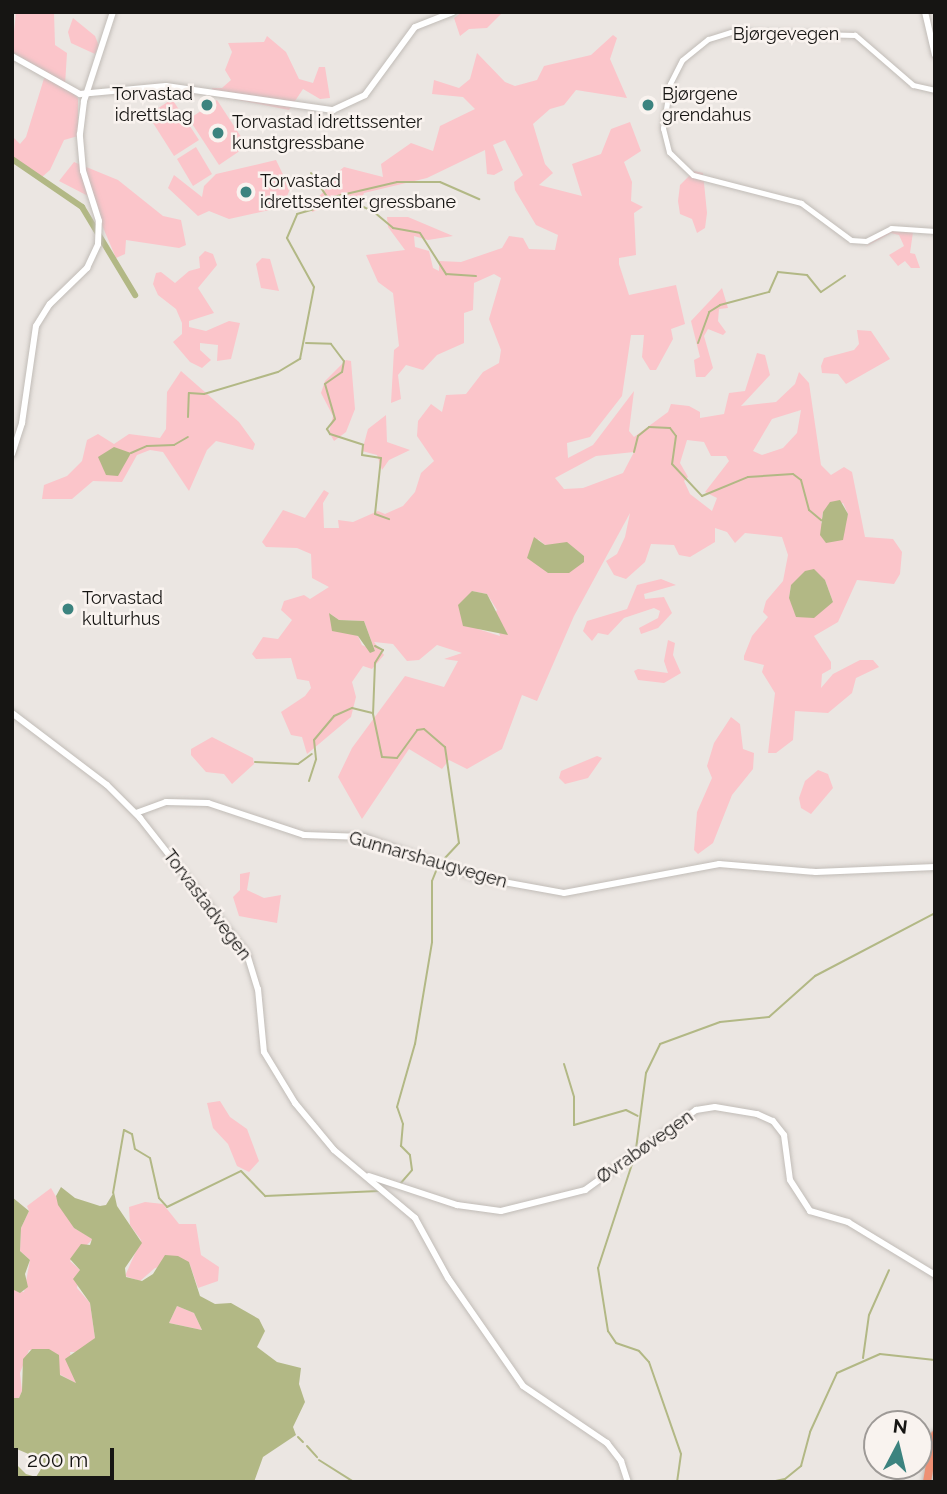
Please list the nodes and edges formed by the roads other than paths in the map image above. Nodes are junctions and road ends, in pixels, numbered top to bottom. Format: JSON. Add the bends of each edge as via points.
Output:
{"nodes":[{"id":1,"x":113,"y":12,"type":"edge"},
{"id":2,"x":453,"y":12,"type":"edge"},
{"id":3,"x":925,"y":12,"type":"edge"},
{"id":4,"x":935,"y":55,"type":"edge"},
{"id":5,"x":12,"y":56,"type":"edge"},
{"id":6,"x":935,"y":90,"type":"edge"},
{"id":7,"x":87,"y":94,"type":"junction"},
{"id":8,"x":935,"y":231,"type":"edge"},
{"id":9,"x":12,"y":454,"type":"edge"},
{"id":10,"x":12,"y":713,"type":"edge"},
{"id":11,"x":136,"y":813,"type":"junction"},
{"id":12,"x":935,"y":867,"type":"edge"},
{"id":13,"x":367,"y":1176,"type":"junction"},
{"id":14,"x":935,"y":1275,"type":"edge"},
{"id":15,"x":935,"y":1435,"type":"edge"},
{"id":16,"x":628,"y":1482,"type":"edge"},
{"id":17,"x":930,"y":1482,"type":"edge"}],
"edges":[{"from":1,"to":7,"type":"main road"},
{"from":2,"to":7,"type":"main road","via":[[415,27],[365,95],[337,109],[166,86]]},
{"from":3,"to":4,"type":"main road"},
{"from":5,"to":7,"type":"main road","via":[[69,91]]},
{"from":6,"to":8,"type":"street","name":"Bjørgevegen","via":[[913,85],[855,36],[731,32],[708,39],[682,60],[670,83],[663,128],[669,152],[693,175],[808,206],[851,240],[866,241],[891,228]]},
{"from":7,"to":9,"type":"main road","via":[[80,149],[99,221],[98,244],[88,268],[50,304],[36,326],[22,423]]},
{"from":10,"to":11,"type":"main road","name":"Torvastadvegen","via":[[107,785]]},
{"from":11,"to":12,"type":"main road","name":"Gunnarshaugvegen","via":[[166,802],[208,803],[304,835],[364,837],[476,877],[556,892],[588,891],[719,864],[816,872]]},
{"from":11,"to":13,"type":"main road","name":"Torvastadvegen","via":[[247,954],[258,989],[262,1047],[276,1074],[327,1143]]},
{"from":13,"to":14,"type":"main road","name":"Øvrabøvegen","via":[[479,1211],[501,1211],[584,1190],[696,1110],[715,1107],[757,1114],[773,1121],[784,1135],[793,1187],[810,1211],[848,1222]]},
{"from":13,"to":16,"type":"main road","name":"Torvastadvegen","via":[[415,1218],[448,1278],[523,1386],[607,1443],[622,1463]]},
{"from":15,"to":17,"type":"highway"}]}
